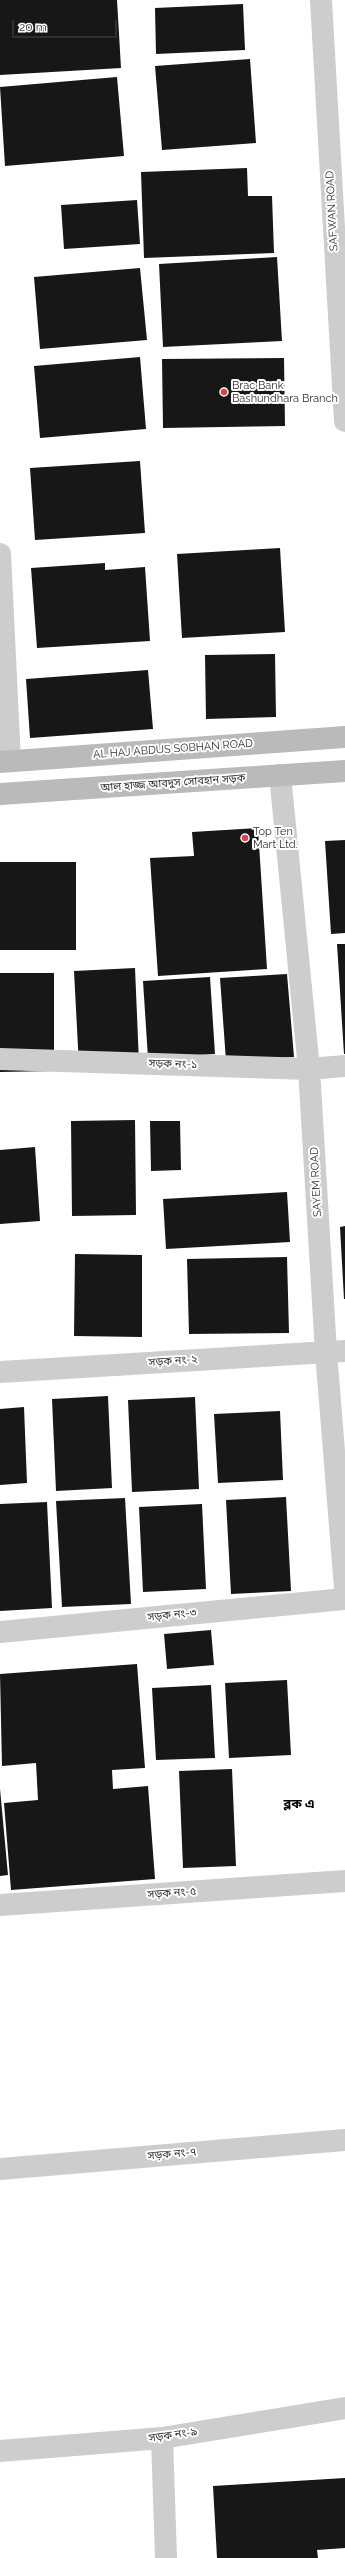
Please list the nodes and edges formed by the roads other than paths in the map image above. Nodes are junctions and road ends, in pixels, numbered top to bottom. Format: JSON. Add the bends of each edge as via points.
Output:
{"nodes":[{"id":1,"x":321,"y":0,"type":"edge"},
{"id":2,"x":338,"y":200,"type":"edge"},
{"id":3,"x":345,"y":421,"type":"edge"},
{"id":4,"x":0,"y":554,"type":"edge"},
{"id":5,"x":345,"y":737,"type":"edge"},
{"id":6,"x":5,"y":761,"type":"edge"},
{"id":7,"x":345,"y":770,"type":"edge"},
{"id":8,"x":280,"y":775,"type":"junction"},
{"id":9,"x":0,"y":794,"type":"edge"},
{"id":10,"x":0,"y":1058,"type":"edge"},
{"id":11,"x":345,"y":1066,"type":"edge"},
{"id":12,"x":309,"y":1069,"type":"junction"},
{"id":13,"x":336,"y":1351,"type":"edge"},
{"id":14,"x":0,"y":1372,"type":"edge"},
{"id":15,"x":345,"y":1588,"type":"edge"},
{"id":16,"x":345,"y":1599,"type":"edge"},
{"id":17,"x":0,"y":1632,"type":"edge"},
{"id":18,"x":345,"y":1881,"type":"edge"},
{"id":19,"x":0,"y":1905,"type":"edge"},
{"id":20,"x":345,"y":2140,"type":"edge"},
{"id":21,"x":0,"y":2169,"type":"edge"},
{"id":22,"x":345,"y":2408,"type":"edge"},
{"id":23,"x":162,"y":2438,"type":"junction"},
{"id":24,"x":0,"y":2451,"type":"edge"},
{"id":25,"x":166,"y":2558,"type":"edge"}],
"edges":[{"from":1,"to":2,"type":"street","name":"SAFWAN ROAD"},
{"from":2,"to":3,"type":"street","name":"SAFWAN ROAD"},
{"from":4,"to":6,"type":"street"},
{"from":5,"to":6,"type":"street","name":"AL HAJ ABDUS SOBHAN ROAD"},
{"from":7,"to":8,"type":"street","name":"আল হাজ্জ আবদুস সোবহান সড়ক"},
{"from":8,"to":9,"type":"street","name":"আল হাজ্জ আবদুস সোবহান সড়ক"},
{"from":8,"to":12,"type":"street","name":"SAYEM ROAD"},
{"from":10,"to":12,"type":"street","name":"সড়ক নং-১"},
{"from":11,"to":12,"type":"street","name":"সড়ক নং-১"},
{"from":12,"to":13,"type":"street","name":"SAYEM ROAD"},
{"from":13,"to":14,"type":"street","name":"সড়ক নং-২"},
{"from":13,"to":15,"type":"street","name":"SAYEM ROAD"},
{"from":16,"to":17,"type":"street","name":"সড়ক নং-৩"},
{"from":18,"to":19,"type":"street","name":"সড়ক নং-৫"},
{"from":20,"to":21,"type":"street","name":"সড়ক নং-৭"},
{"from":22,"to":23,"type":"street","name":"সড়ক নং-৯"},
{"from":23,"to":24,"type":"street","name":"সড়ক নং-৯"},
{"from":23,"to":25,"type":"street"}]}
